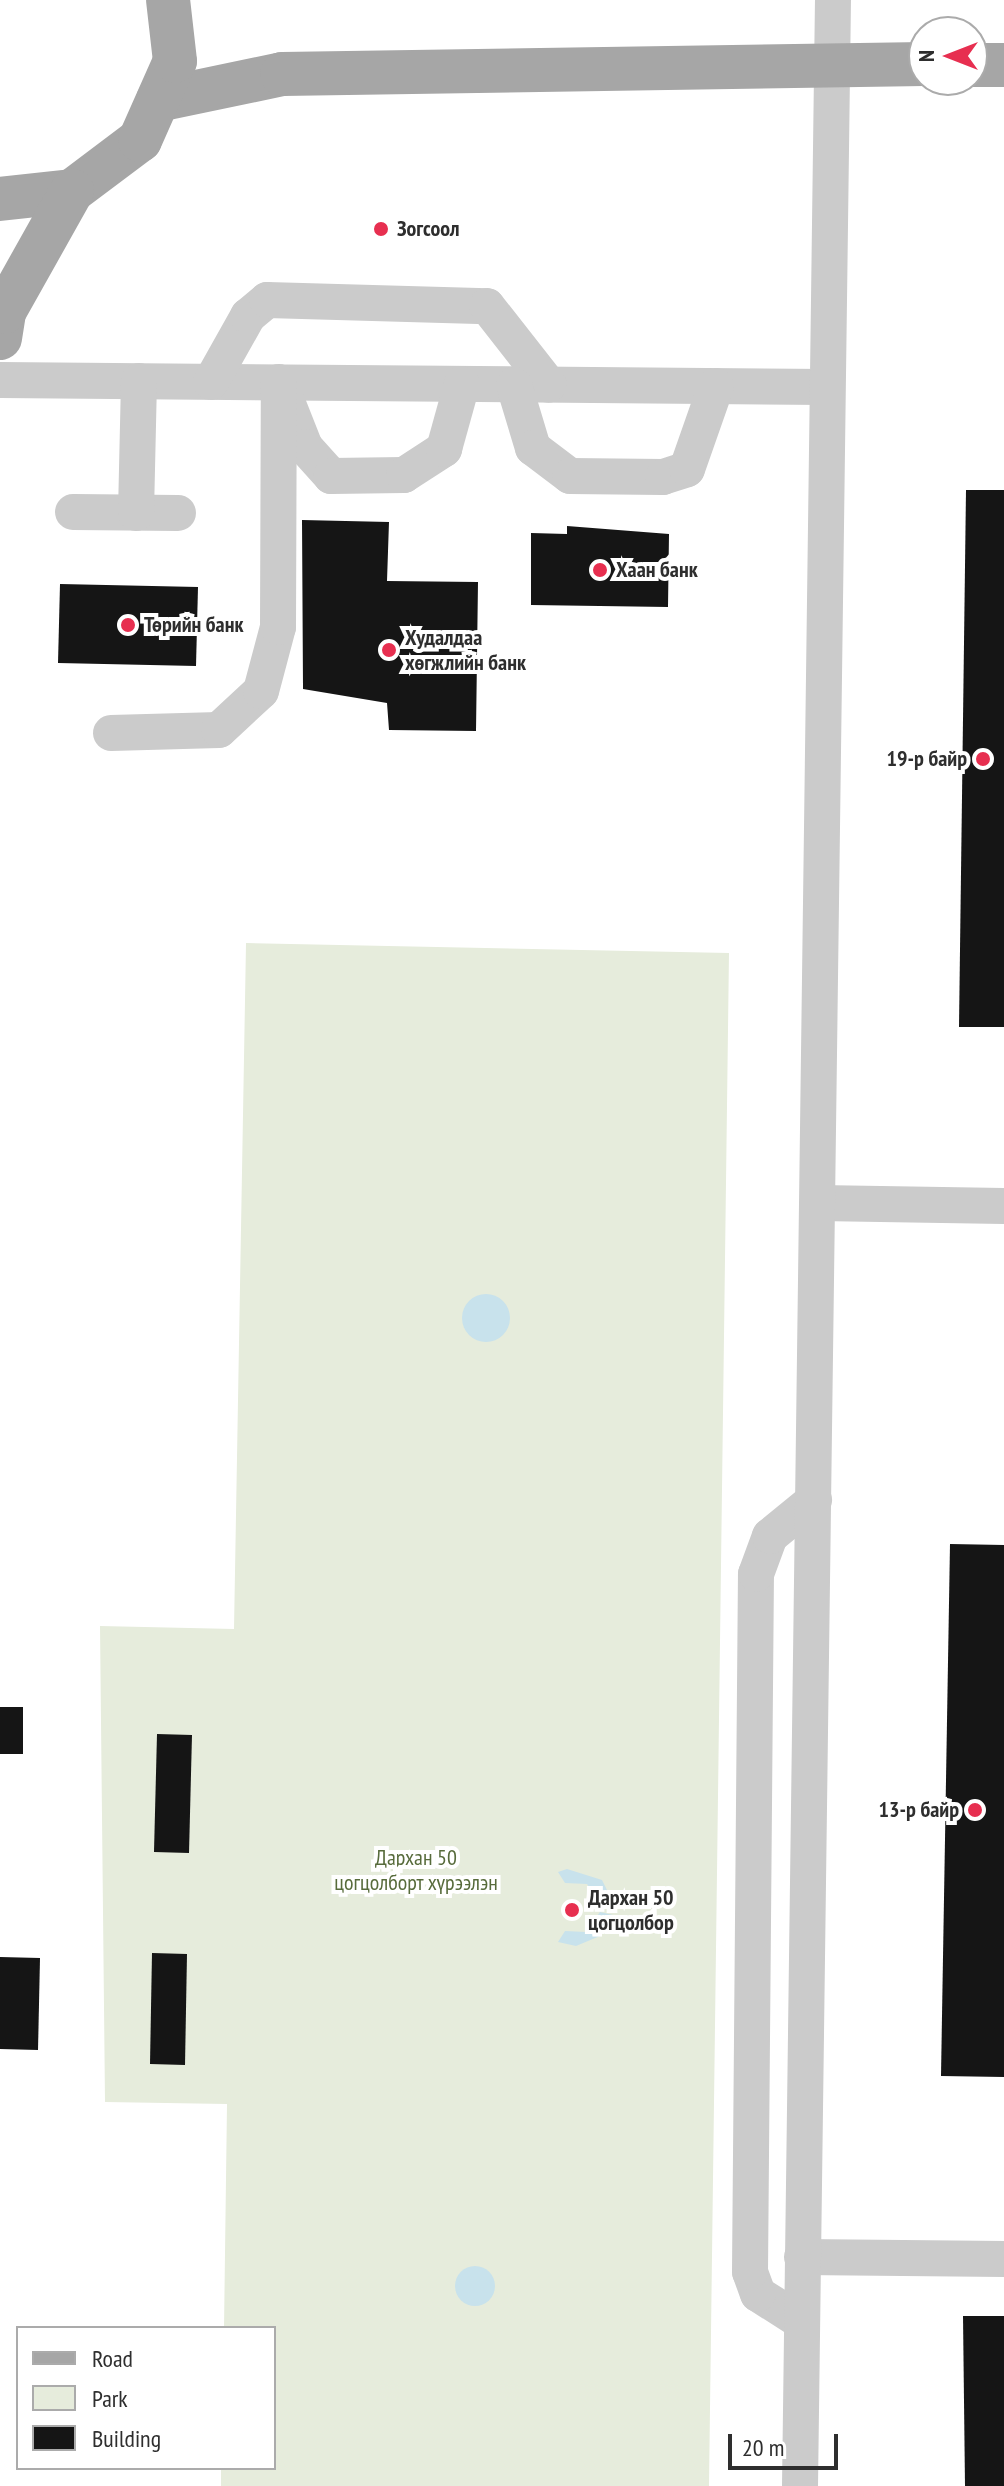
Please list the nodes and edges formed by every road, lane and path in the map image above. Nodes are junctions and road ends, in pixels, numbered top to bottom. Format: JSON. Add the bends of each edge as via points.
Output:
{"nodes":[{"id":1,"x":168,"y":0,"type":"edge"},
{"id":2,"x":833,"y":0,"type":"edge"},
{"id":3,"x":908,"y":65,"type":"edge"},
{"id":4,"x":831,"y":69,"type":"junction"},
{"id":5,"x":158,"y":100,"type":"junction"},
{"id":6,"x":72,"y":191,"type":"junction"},
{"id":7,"x":0,"y":199,"type":"edge"},
{"id":8,"x":0,"y":338,"type":"edge"},
{"id":9,"x":0,"y":380,"type":"edge"},
{"id":10,"x":139,"y":381,"type":"junction"},
{"id":11,"x":211,"y":382,"type":"junction"},
{"id":12,"x":279,"y":382,"type":"junction"},
{"id":13,"x":462,"y":384,"type":"junction"},
{"id":14,"x":531,"y":385,"type":"junction"},
{"id":15,"x":716,"y":386,"type":"junction"},
{"id":16,"x":826,"y":387,"type":"junction"},
{"id":17,"x":73,"y":512,"type":"dead end"},
{"id":18,"x":136,"y":513,"type":"junction"},
{"id":19,"x":178,"y":513,"type":"dead end"},
{"id":20,"x":111,"y":733,"type":"dead end"},
{"id":21,"x":819,"y":1203,"type":"junction"},
{"id":22,"x":1004,"y":1206,"type":"edge"},
{"id":23,"x":814,"y":1500,"type":"junction"},
{"id":24,"x":802,"y":2257,"type":"junction"},
{"id":25,"x":1004,"y":2259,"type":"edge"},
{"id":26,"x":802,"y":2322,"type":"junction"},
{"id":27,"x":800,"y":2486,"type":"edge"}],
"edges":[{"from":1,"to":5,"type":"main road","via":[[175,61]]},
{"from":2,"to":4,"type":"street"},
{"from":3,"to":4,"type":"main road"},
{"from":4,"to":5,"type":"main road","via":[[282,74]]},
{"from":4,"to":16,"type":"street"},
{"from":5,"to":6,"type":"main road","via":[[140,140]]},
{"from":6,"to":7,"type":"main road"},
{"from":6,"to":8,"type":"main road","via":[[4,312]]},
{"from":9,"to":10,"type":"street"},
{"from":10,"to":11,"type":"street"},
{"from":10,"to":18,"type":"street"},
{"from":11,"to":12,"type":"street"},
{"from":11,"to":14,"type":"street","via":[[248,316],[267,300],[487,306]]},
{"from":12,"to":13,"type":"street"},
{"from":12,"to":13,"type":"street","via":[[305,447],[331,476],[404,475],[444,449]]},
{"from":12,"to":20,"type":"street","via":[[278,627],[261,691],[219,730]]},
{"from":13,"to":14,"type":"street"},
{"from":14,"to":15,"type":"street"},
{"from":14,"to":15,"type":"street","via":[[533,448],[570,476],[663,477],[687,469]]},
{"from":15,"to":16,"type":"street"},
{"from":16,"to":21,"type":"street"},
{"from":17,"to":18,"type":"street"},
{"from":18,"to":19,"type":"street"},
{"from":21,"to":22,"type":"street"},
{"from":21,"to":23,"type":"street"},
{"from":23,"to":24,"type":"street"},
{"from":23,"to":26,"type":"street","via":[[770,1536],[756,1574],[750,2272],[758,2294]]},
{"from":24,"to":25,"type":"street"},
{"from":24,"to":26,"type":"street"},
{"from":26,"to":27,"type":"street"}]}
